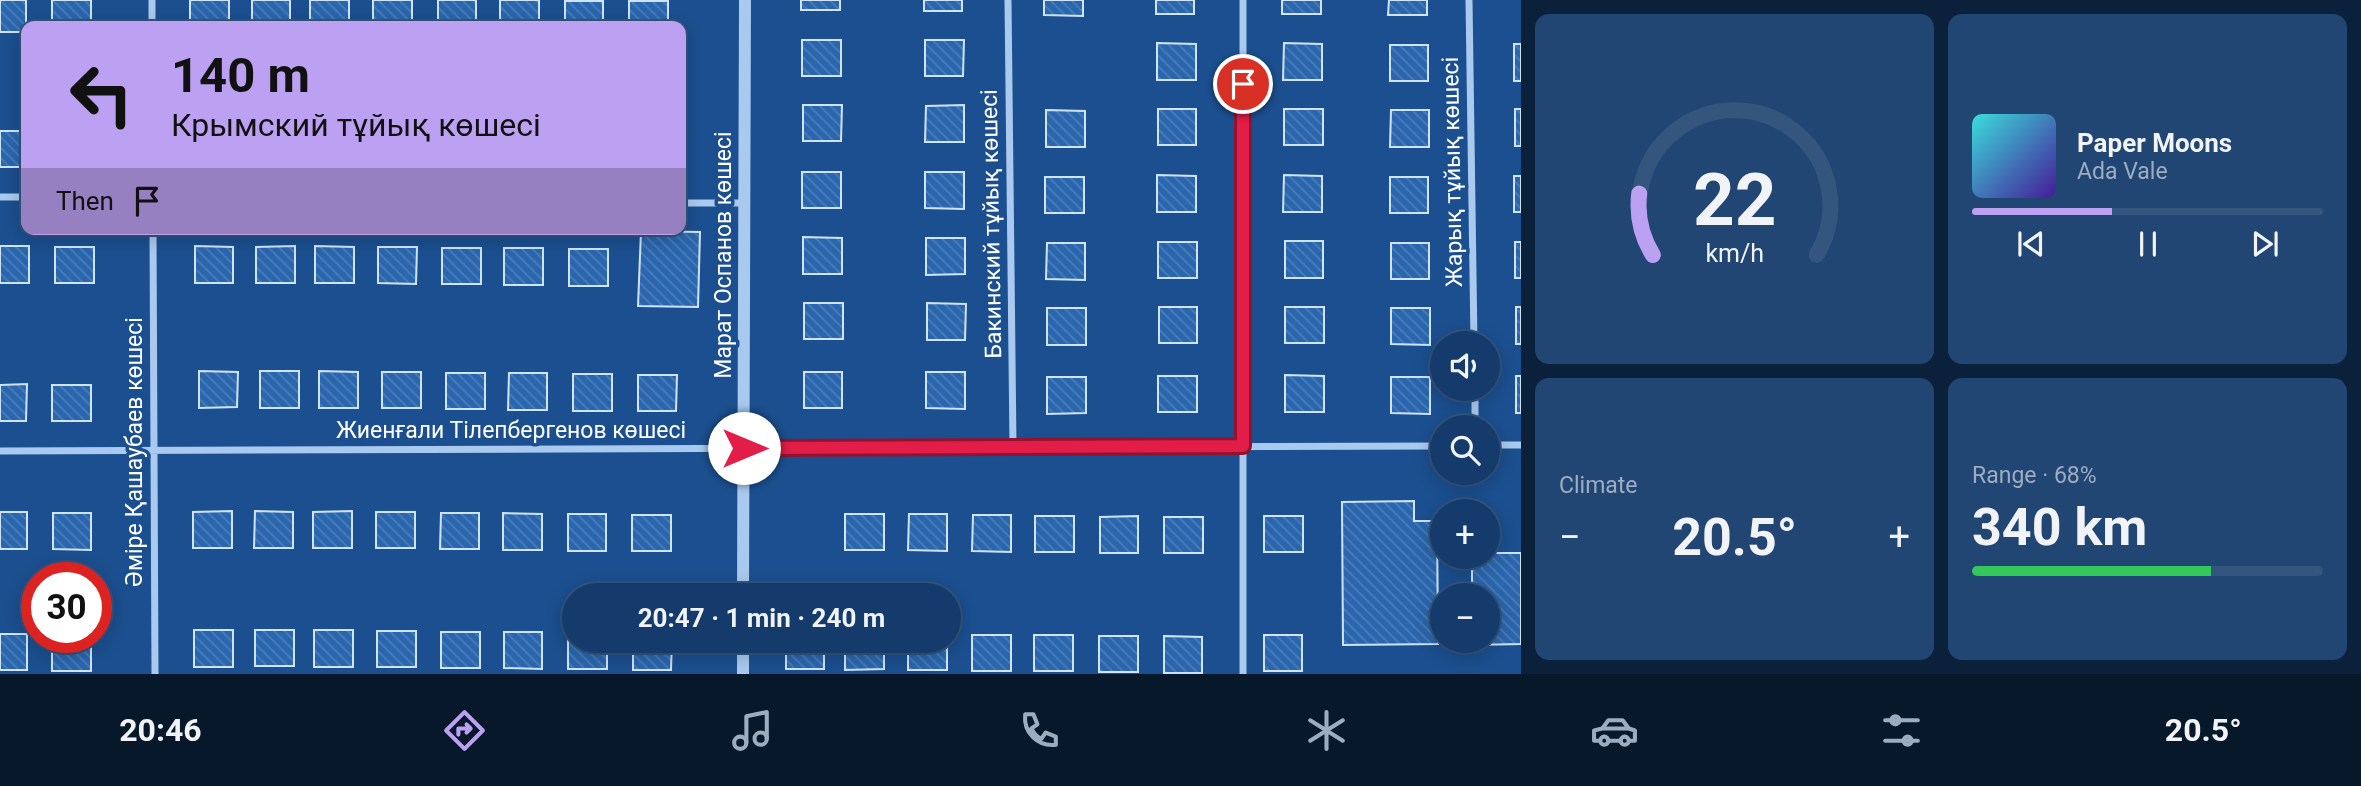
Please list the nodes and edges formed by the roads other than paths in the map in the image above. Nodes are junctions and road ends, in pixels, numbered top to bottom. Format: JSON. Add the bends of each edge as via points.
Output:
{"nodes":[{"id":1,"x":152,"y":0,"type":"edge"},
{"id":2,"x":745,"y":0,"type":"edge"},
{"id":3,"x":1008,"y":0,"type":"edge"},
{"id":4,"x":1242,"y":0,"type":"edge"},
{"id":5,"x":1469,"y":0,"type":"edge"},
{"id":6,"x":152,"y":21,"type":"edge"},
{"id":7,"x":0,"y":197,"type":"edge"},
{"id":8,"x":21,"y":197,"type":"edge"},
{"id":9,"x":686,"y":203,"type":"edge"},
{"id":10,"x":745,"y":203,"type":"junction"},
{"id":11,"x":153,"y":235,"type":"edge"},
{"id":12,"x":1474,"y":331,"type":"edge"},
{"id":13,"x":1521,"y":445,"type":"edge"},
{"id":14,"x":1243,"y":446,"type":"junction"},
{"id":15,"x":1430,"y":446,"type":"edge"},
{"id":16,"x":1500,"y":446,"type":"edge"},
{"id":17,"x":1013,"y":447,"type":"junction"},
{"id":18,"x":744,"y":448,"type":"junction"},
{"id":19,"x":0,"y":451,"type":"edge"},
{"id":20,"x":153,"y":451,"type":"junction"},
{"id":21,"x":743,"y":583,"type":"edge"},
{"id":22,"x":743,"y":653,"type":"edge"},
{"id":23,"x":155,"y":674,"type":"edge"},
{"id":24,"x":743,"y":674,"type":"edge"},
{"id":25,"x":1242,"y":674,"type":"edge"}],
"edges":[{"from":1,"to":6,"type":"street"},
{"from":2,"to":10,"type":"street","name":"Марат Оспанов көшесі"},
{"from":3,"to":17,"type":"street","name":"Бакинский тұйық көшесі"},
{"from":4,"to":14,"type":"street"},
{"from":5,"to":12,"type":"street","name":"Жарық тұйық көшесі"},
{"from":7,"to":8,"type":"street"},
{"from":9,"to":10,"type":"street"},
{"from":10,"to":18,"type":"street","name":"Марат Оспанов көшесі"},
{"from":11,"to":20,"type":"street","name":"Әміре Қашаубаев көшесі"},
{"from":13,"to":16,"type":"street"},
{"from":14,"to":15,"type":"street","name":"Жиенғали Тілепбергенов көшесі"},
{"from":14,"to":17,"type":"street","name":"Жиенғали Тілепбергенов көшесі"},
{"from":14,"to":25,"type":"street"},
{"from":17,"to":18,"type":"street","name":"Жиенғали Тілепбергенов көшесі"},
{"from":18,"to":20,"type":"street","name":"Жиенғали Тілепбергенов көшесі"},
{"from":18,"to":21,"type":"street","name":"Марат Оспанов көшесі"},
{"from":19,"to":20,"type":"street","name":"Жиенғали Тілепбергенов көшесі"},
{"from":20,"to":23,"type":"street","name":"Әміре Қашаубаев көшесі"},
{"from":22,"to":24,"type":"street"}]}
